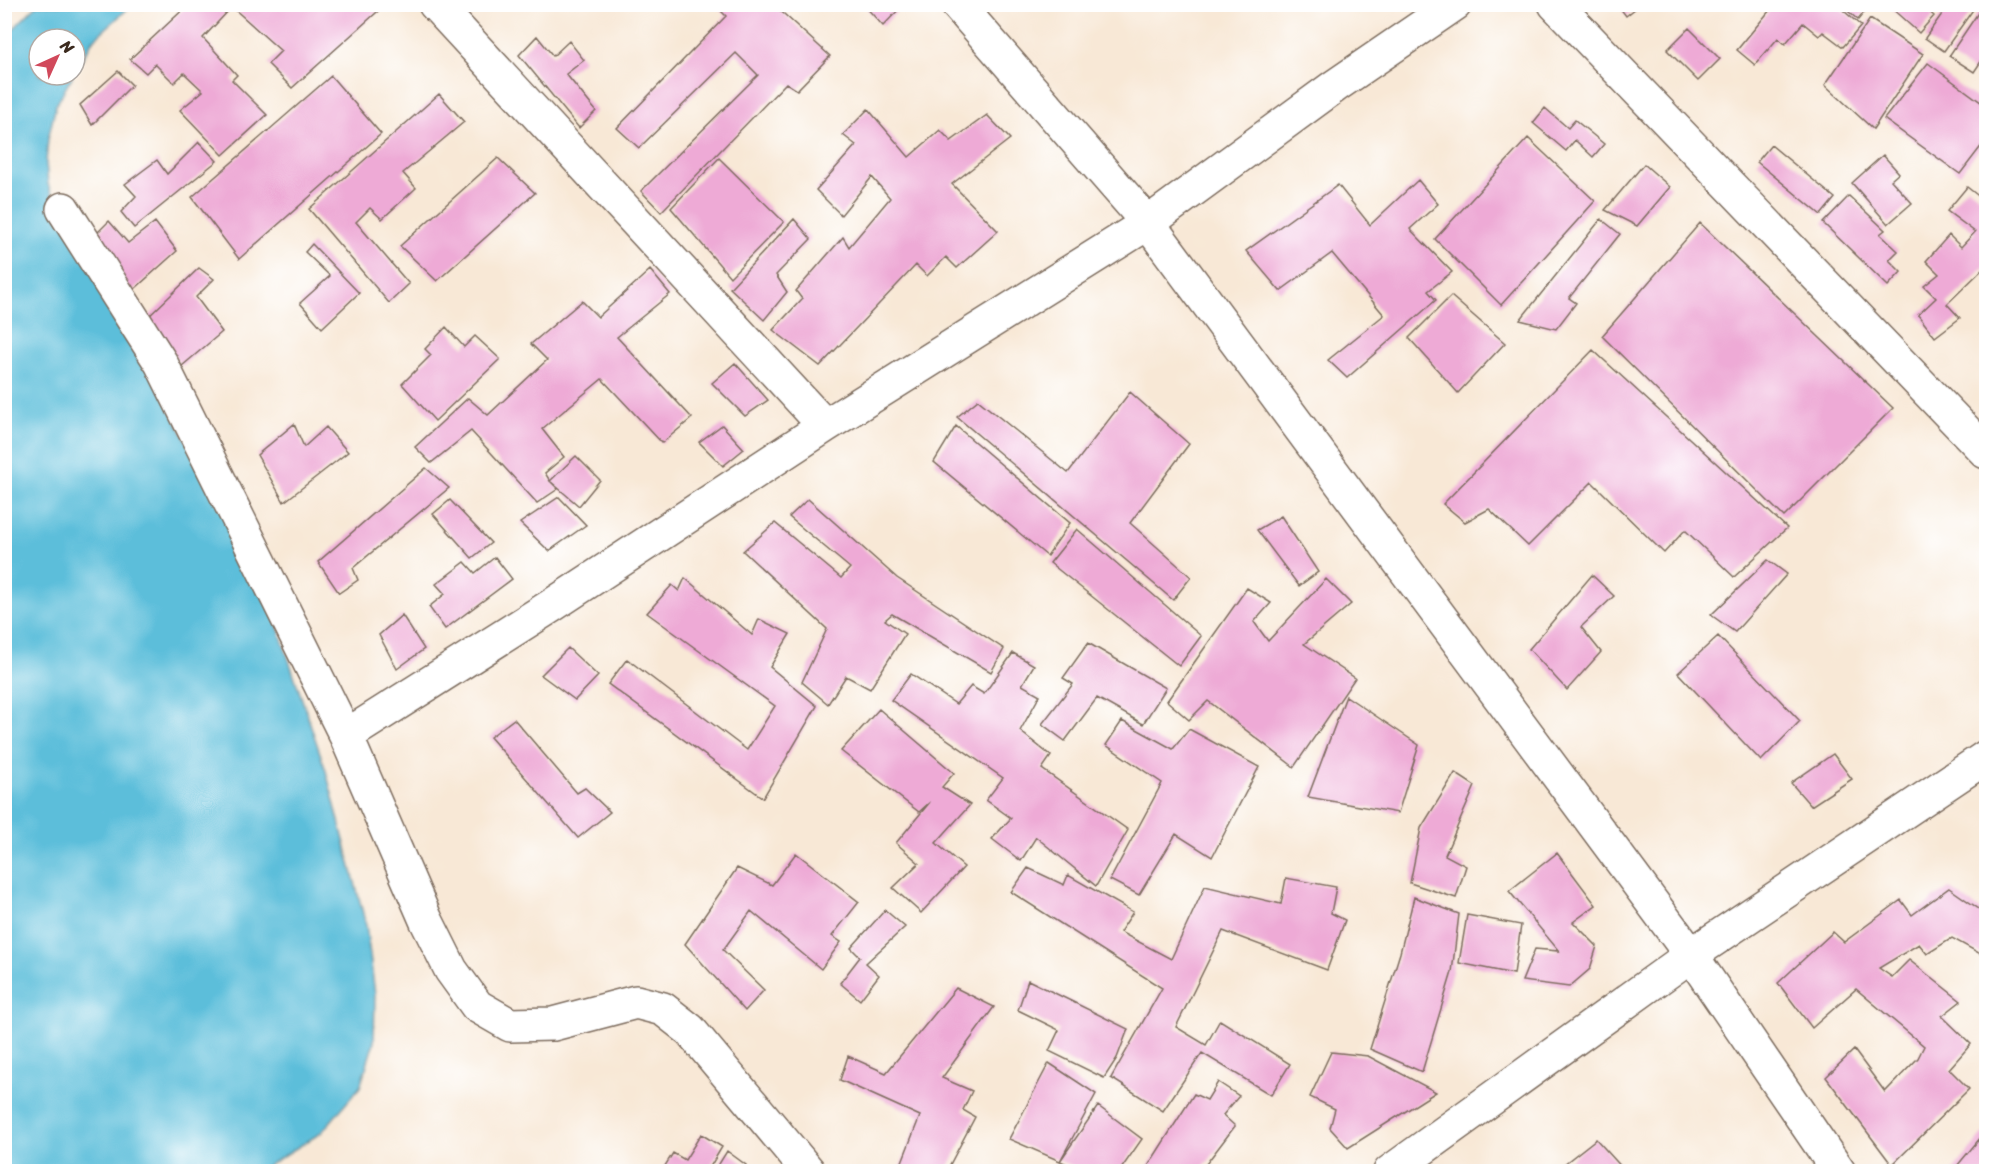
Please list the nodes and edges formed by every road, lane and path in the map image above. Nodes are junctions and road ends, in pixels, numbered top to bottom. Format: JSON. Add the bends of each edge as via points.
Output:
{"nodes":[{"id":1,"x":435,"y":4,"type":"edge"},
{"id":2,"x":957,"y":4,"type":"edge"},
{"id":3,"x":1455,"y":4,"type":"edge"},
{"id":4,"x":1555,"y":4,"type":"edge"},
{"id":5,"x":63,"y":210,"type":"dead end"},
{"id":6,"x":1148,"y":223,"type":"junction"},
{"id":7,"x":825,"y":426,"type":"junction"},
{"id":8,"x":1986,"y":452,"type":"edge"},
{"id":9,"x":346,"y":736,"type":"junction"},
{"id":10,"x":1986,"y":757,"type":"edge"},
{"id":11,"x":1690,"y":955,"type":"junction"},
{"id":12,"x":809,"y":1172,"type":"edge"},
{"id":13,"x":1390,"y":1172,"type":"edge"},
{"id":14,"x":1839,"y":1172,"type":"edge"}],
"edges":[{"from":1,"to":7,"type":"street"},
{"from":2,"to":6,"type":"street"},
{"from":3,"to":6,"type":"street"},
{"from":4,"to":8,"type":"street"},
{"from":5,"to":9,"type":"street","via":[[161,363]]},
{"from":6,"to":7,"type":"street"},
{"from":6,"to":11,"type":"street"},
{"from":7,"to":9,"type":"street"},
{"from":9,"to":12,"type":"street","via":[[426,920],[451,970],[477,1006],[510,1025],[553,1024],[636,1002],[663,1009],[690,1030]]},
{"from":10,"to":11,"type":"street"},
{"from":11,"to":13,"type":"street"},
{"from":11,"to":14,"type":"street"}]}
